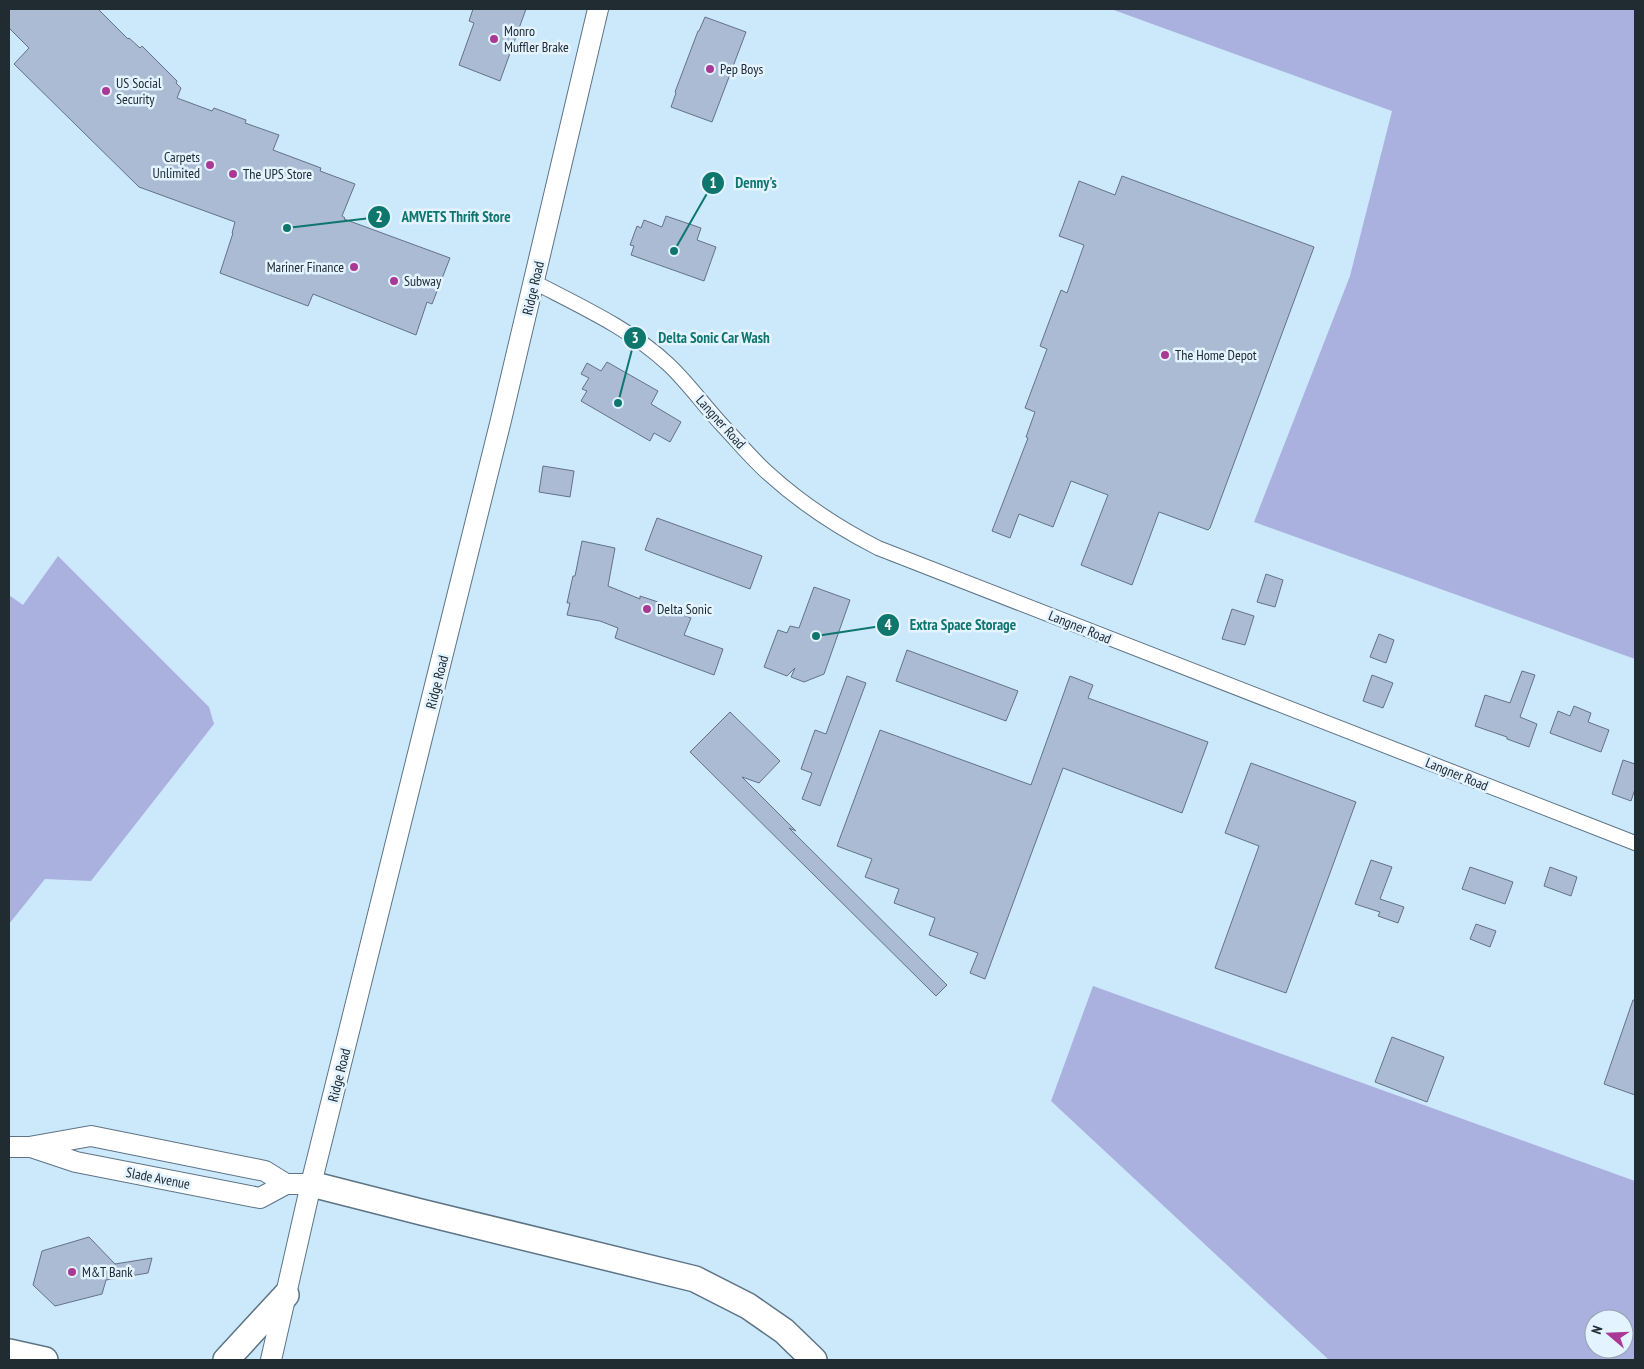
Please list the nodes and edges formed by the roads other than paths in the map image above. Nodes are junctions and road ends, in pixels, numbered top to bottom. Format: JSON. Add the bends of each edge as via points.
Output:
{"nodes":[{"id":1,"x":598,"y":9,"type":"edge"},
{"id":2,"x":534,"y":282,"type":"junction"},
{"id":3,"x":1635,"y":843,"type":"edge"},
{"id":4,"x":29,"y":1146,"type":"junction"},
{"id":5,"x":9,"y":1147,"type":"edge"},
{"id":6,"x":286,"y":1184,"type":"junction"},
{"id":7,"x":312,"y":1184,"type":"junction"},
{"id":8,"x":286,"y":1295,"type":"junction"},
{"id":9,"x":9,"y":1352,"type":"edge"},
{"id":10,"x":272,"y":1358,"type":"edge"},
{"id":11,"x":45,"y":1360,"type":"edge"},
{"id":12,"x":226,"y":1360,"type":"edge"},
{"id":13,"x":814,"y":1360,"type":"edge"}],
"edges":[{"from":1,"to":2,"type":"street","name":"Ridge Road"},
{"from":2,"to":3,"type":"street","name":"Langner Road","via":[[642,342],[669,365],[768,474],[814,509],[878,548]]},
{"from":2,"to":7,"type":"street","name":"Ridge Road"},
{"from":4,"to":5,"type":"street","name":"Slade Avenue"},
{"from":4,"to":6,"type":"street","name":"Slade Avenue","via":[[91,1136],[265,1172]]},
{"from":4,"to":6,"type":"street","name":"Slade Avenue","via":[[76,1162],[260,1198]]},
{"from":6,"to":7,"type":"street","name":"Slade Avenue"},
{"from":7,"to":8,"type":"street","name":"Ridge Road"},
{"from":7,"to":13,"type":"highway","via":[[696,1279],[763,1316]]},
{"from":8,"to":10,"type":"street","name":"Ridge Road"},
{"from":8,"to":12,"type":"highway"},
{"from":9,"to":11,"type":"highway"}]}
